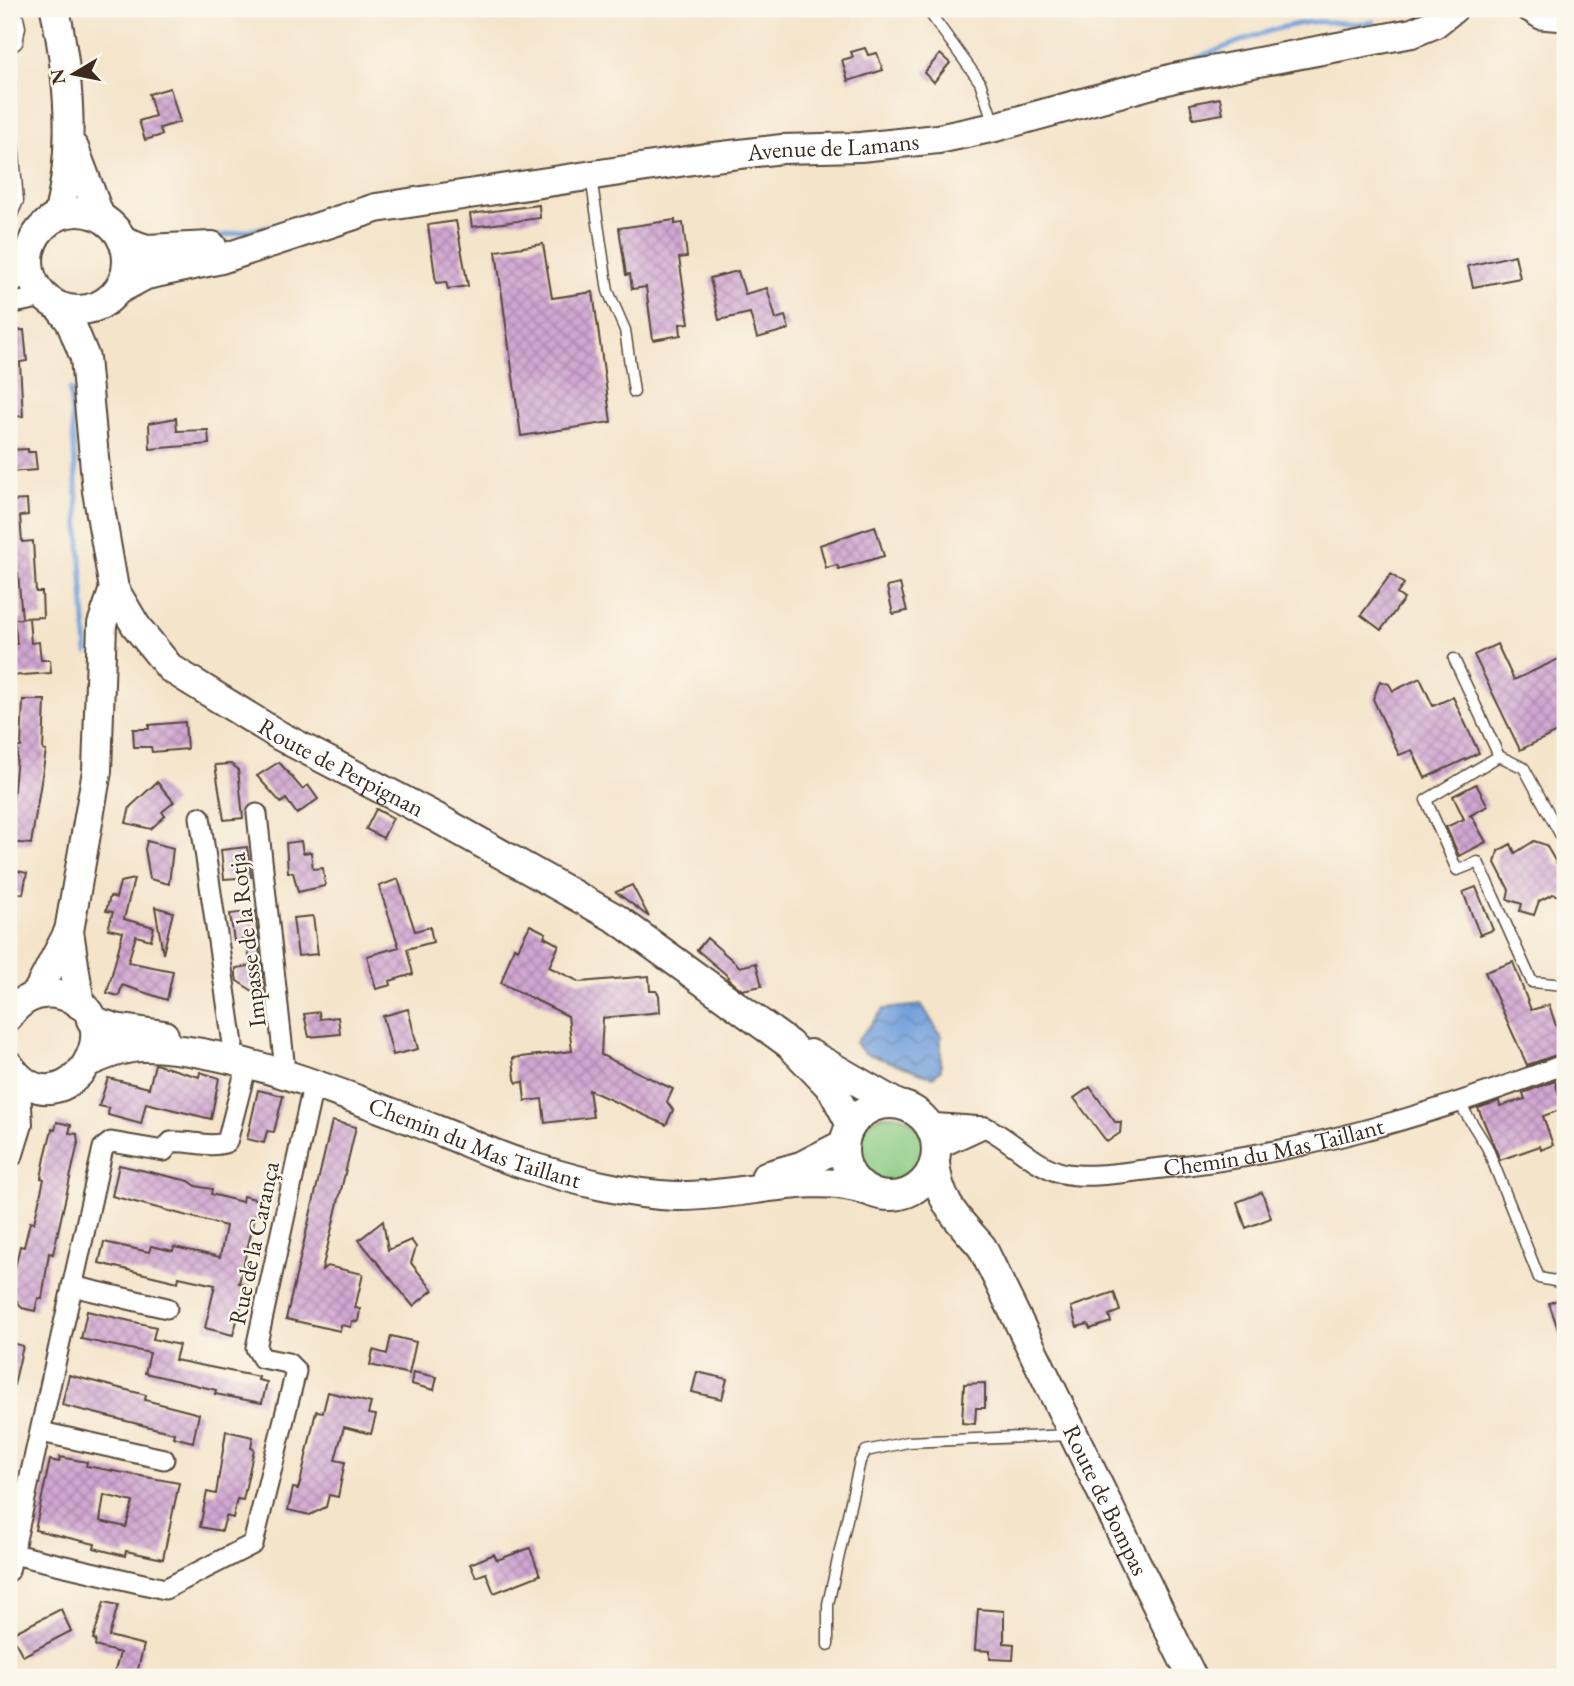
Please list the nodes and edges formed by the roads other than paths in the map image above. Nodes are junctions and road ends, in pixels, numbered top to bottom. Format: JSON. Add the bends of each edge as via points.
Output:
{"nodes":[{"id":1,"x":13,"y":9,"type":"edge"},
{"id":2,"x":55,"y":9,"type":"edge"},
{"id":3,"x":927,"y":9,"type":"edge"},
{"id":4,"x":1425,"y":9,"type":"edge"},
{"id":5,"x":1453,"y":9,"type":"edge"},
{"id":6,"x":1524,"y":9,"type":"edge"},
{"id":7,"x":1565,"y":21,"type":"edge"},
{"id":8,"x":1371,"y":39,"type":"junction"},
{"id":9,"x":9,"y":49,"type":"edge"},
{"id":10,"x":9,"y":97,"type":"edge"},
{"id":11,"x":995,"y":127,"type":"junction"},
{"id":12,"x":70,"y":134,"type":"junction"},
{"id":13,"x":591,"y":174,"type":"junction"},
{"id":14,"x":13,"y":179,"type":"edge"},
{"id":15,"x":58,"y":216,"type":"junction"},
{"id":16,"x":100,"y":217,"type":"junction"},
{"id":17,"x":9,"y":220,"type":"edge"},
{"id":18,"x":290,"y":234,"type":"junction"},
{"id":19,"x":122,"y":240,"type":"junction"},
{"id":20,"x":19,"y":278,"type":"edge"},
{"id":21,"x":112,"y":296,"type":"junction"},
{"id":22,"x":51,"y":302,"type":"junction"},
{"id":23,"x":9,"y":304,"type":"edge"},
{"id":24,"x":85,"y":358,"type":"junction"},
{"id":25,"x":634,"y":392,"type":"dead end"},
{"id":26,"x":114,"y":589,"type":"junction"},
{"id":27,"x":136,"y":626,"type":"junction"},
{"id":28,"x":102,"y":647,"type":"junction"},
{"id":29,"x":1454,"y":659,"type":"dead end"},
{"id":30,"x":1499,"y":756,"type":"junction"},
{"id":31,"x":257,"y":814,"type":"dead end"},
{"id":32,"x":201,"y":817,"type":"dead end"},
{"id":33,"x":1565,"y":843,"type":"edge"},
{"id":34,"x":69,"y":931,"type":"junction"},
{"id":35,"x":1565,"y":985,"type":"edge"},
{"id":36,"x":20,"y":1002,"type":"edge"},
{"id":37,"x":85,"y":1013,"type":"junction"},
{"id":38,"x":789,"y":1044,"type":"junction"},
{"id":39,"x":240,"y":1054,"type":"junction"},
{"id":40,"x":91,"y":1061,"type":"junction"},
{"id":41,"x":284,"y":1061,"type":"junction"},
{"id":42,"x":1565,"y":1064,"type":"edge"},
{"id":43,"x":12,"y":1069,"type":"edge"},
{"id":44,"x":313,"y":1086,"type":"junction"},
{"id":45,"x":55,"y":1087,"type":"junction"},
{"id":46,"x":895,"y":1103,"type":"junction"},
{"id":47,"x":1460,"y":1104,"type":"junction"},
{"id":48,"x":18,"y":1124,"type":"junction"},
{"id":49,"x":985,"y":1127,"type":"junction"},
{"id":50,"x":847,"y":1134,"type":"junction"},
{"id":51,"x":933,"y":1145,"type":"junction"},
{"id":52,"x":9,"y":1153,"type":"edge"},
{"id":53,"x":865,"y":1189,"type":"junction"},
{"id":54,"x":894,"y":1197,"type":"junction"},
{"id":55,"x":1565,"y":1283,"type":"edge"},
{"id":56,"x":72,"y":1286,"type":"junction"},
{"id":57,"x":167,"y":1308,"type":"dead end"},
{"id":58,"x":1020,"y":1322,"type":"junction"},
{"id":59,"x":41,"y":1432,"type":"junction"},
{"id":60,"x":1073,"y":1435,"type":"junction"},
{"id":61,"x":164,"y":1459,"type":"dead end"},
{"id":62,"x":11,"y":1563,"type":"edge"},
{"id":63,"x":828,"y":1645,"type":"dead end"},
{"id":64,"x":1192,"y":1677,"type":"edge"}],
"edges":[{"from":1,"to":9,"type":"lane","via":[[20,27],[17,43]]},
{"from":2,"to":12,"type":"main road"},
{"from":3,"to":11,"type":"lane","via":[[980,82]]},
{"from":4,"to":8,"type":"main road","name":"Avenue de Lamans"},
{"from":5,"to":8,"type":"main road","name":"Avenue de Lamans","via":[[1412,33]]},
{"from":6,"to":7,"type":"street","via":[[1540,19]]},
{"from":8,"to":11,"type":"main road","name":"Avenue de Lamans","via":[[1174,78]]},
{"from":10,"to":14,"type":"lane"},
{"from":11,"to":13,"type":"main road","name":"Avenue de Lamans","via":[[938,139],[782,149]]},
{"from":12,"to":15,"type":"main road"},
{"from":12,"to":16,"type":"main road"},
{"from":13,"to":18,"type":"main road","name":"Avenue de Lamans","via":[[376,208]]},
{"from":13,"to":25,"type":"lane","via":[[608,291],[625,330]]},
{"from":14,"to":17,"type":"lane","via":[[18,201]]},
{"from":15,"to":16,"type":"main road","via":[[86,213]]},
{"from":15,"to":20,"type":"main road","via":[[38,232]]},
{"from":16,"to":19,"type":"main road"},
{"from":18,"to":19,"type":"main road","name":"Avenue de Lamans","via":[[178,249],[146,249]]},
{"from":18,"to":21,"type":"main road","name":"Avenue de Lamans","via":[[221,259],[146,275]]},
{"from":19,"to":21,"type":"main road","via":[[127,266]]},
{"from":20,"to":22,"type":"main road","via":[[34,284]]},
{"from":21,"to":22,"type":"main road","via":[[83,310]]},
{"from":21,"to":24,"type":"main road","name":"Route de Perpignan","via":[[93,328]]},
{"from":22,"to":23,"type":"street"},
{"from":22,"to":24,"type":"main road","name":"Route de Perpignan","via":[[70,321]]},
{"from":24,"to":26,"type":"main road","name":"Route de Perpignan","via":[[97,491]]},
{"from":26,"to":27,"type":"main road","name":"Route de Perpignan"},
{"from":26,"to":28,"type":"main road","via":[[102,624]]},
{"from":27,"to":28,"type":"main road"},
{"from":27,"to":38,"type":"main road","name":"Route de Perpignan","via":[[170,668],[280,736],[617,919]]},
{"from":28,"to":34,"type":"main road","via":[[97,771]]},
{"from":29,"to":30,"type":"lane"},
{"from":30,"to":33,"type":"lane","via":[[1524,768]]},
{"from":30,"to":35,"type":"lane","via":[[1426,800],[1457,870],[1478,862],[1532,982]]},
{"from":31,"to":41,"type":"street","name":"Impasse de la Rotja"},
{"from":32,"to":39,"type":"street"},
{"from":34,"to":36,"type":"main road"},
{"from":34,"to":37,"type":"main road"},
{"from":36,"to":37,"type":"main road","name":"Chemin du Mas Taillant","via":[[51,994],[66,997]]},
{"from":37,"to":39,"type":"main road","name":"Chemin du Mas Taillant","via":[[119,1029]]},
{"from":37,"to":40,"type":"main road","via":[[95,1034]]},
{"from":38,"to":46,"type":"main road","name":"Route de Perpignan"},
{"from":38,"to":50,"type":"main road","name":"Route de Perpignan","via":[[832,1089]]},
{"from":39,"to":40,"type":"main road","name":"Chemin du Mas Taillant","via":[[146,1046]]},
{"from":39,"to":41,"type":"main road","name":"Chemin du Mas Taillant"},
{"from":39,"to":44,"type":"main road","name":"Chemin du Mas Taillant"},
{"from":39,"to":56,"type":"street","name":"Rue de la Carança","via":[[227,1142],[218,1146],[171,1142],[163,1151],[111,1142],[103,1148]]},
{"from":40,"to":45,"type":"main road","via":[[76,1078]]},
{"from":41,"to":50,"type":"main road","name":"Chemin du Mas Taillant","via":[[537,1153],[592,1170],[632,1176],[736,1180],[777,1174],[824,1156]]},
{"from":42,"to":47,"type":"street","name":"Chemin du Mas Taillant"},
{"from":43,"to":45,"type":"main road","via":[[40,1087]]},
{"from":43,"to":48,"type":"main road"},
{"from":44,"to":53,"type":"main road","name":"Chemin du Mas Taillant","via":[[523,1165],[601,1186],[675,1196],[727,1195],[828,1182]]},
{"from":44,"to":62,"type":"street","name":"Rue de la Carança","via":[[256,1348],[262,1358],[288,1363],[296,1371],[253,1544],[165,1589]]},
{"from":45,"to":48,"type":"main road"},
{"from":46,"to":50,"type":"main road","via":[[870,1108]]},
{"from":46,"to":51,"type":"main road","via":[[908,1107]]},
{"from":47,"to":49,"type":"street","name":"Chemin du Mas Taillant","via":[[1334,1140],[1181,1166],[1083,1175],[1039,1162]]},
{"from":47,"to":55,"type":"lane","via":[[1487,1147],[1539,1278]]},
{"from":48,"to":52,"type":"main road"},
{"from":49,"to":51,"type":"street"},
{"from":49,"to":51,"type":"street"},
{"from":50,"to":53,"type":"main road","via":[[848,1170]]},
{"from":51,"to":54,"type":"main road","via":[[919,1186]]},
{"from":51,"to":58,"type":"main road","via":[[937,1183],[946,1205],[982,1247]]},
{"from":53,"to":54,"type":"main road"},
{"from":54,"to":58,"type":"main road","via":[[925,1210],[952,1236]]},
{"from":56,"to":57,"type":"street"},
{"from":56,"to":59,"type":"street","name":"Rue de la Carança"},
{"from":58,"to":60,"type":"main road","name":"Route de Bompas"},
{"from":59,"to":61,"type":"street"},
{"from":59,"to":62,"type":"street","name":"Rue de la Carança"},
{"from":60,"to":63,"type":"lane","via":[[908,1442],[866,1451],[828,1604]]},
{"from":60,"to":64,"type":"main road","name":"Route de Bompas"}]}
